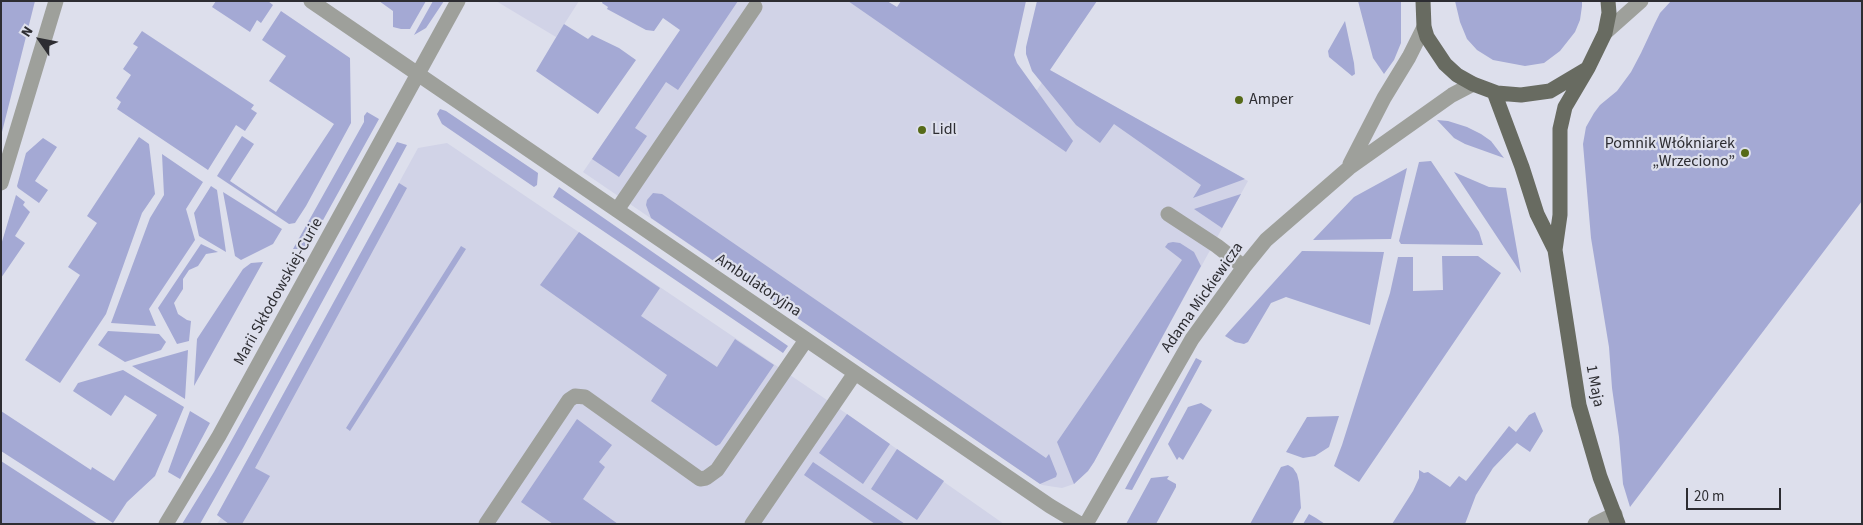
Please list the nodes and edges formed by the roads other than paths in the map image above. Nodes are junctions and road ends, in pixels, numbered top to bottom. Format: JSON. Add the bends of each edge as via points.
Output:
{"nodes":[{"id":1,"x":56,"y":1,"type":"edge"},
{"id":2,"x":310,"y":1,"type":"edge"},
{"id":3,"x":458,"y":1,"type":"edge"},
{"id":4,"x":1423,"y":1,"type":"edge"},
{"id":5,"x":1608,"y":1,"type":"edge"},
{"id":6,"x":1641,"y":1,"type":"edge"},
{"id":7,"x":755,"y":7,"type":"dead end"},
{"id":8,"x":1424,"y":27,"type":"junction"},
{"id":9,"x":1605,"y":33,"type":"junction"},
{"id":10,"x":1588,"y":68,"type":"junction"},
{"id":11,"x":417,"y":74,"type":"junction"},
{"id":12,"x":1473,"y":84,"type":"junction"},
{"id":13,"x":1494,"y":92,"type":"junction"},
{"id":14,"x":1349,"y":168,"type":"junction"},
{"id":15,"x":1,"y":184,"type":"edge"},
{"id":16,"x":617,"y":210,"type":"junction"},
{"id":17,"x":1168,"y":214,"type":"dead end"},
{"id":18,"x":1555,"y":250,"type":"junction"},
{"id":19,"x":1244,"y":267,"type":"junction"},
{"id":20,"x":806,"y":340,"type":"junction"},
{"id":21,"x":855,"y":373,"type":"junction"},
{"id":22,"x":1616,"y":519,"type":"edge"},
{"id":23,"x":166,"y":524,"type":"edge"},
{"id":24,"x":486,"y":524,"type":"edge"},
{"id":25,"x":752,"y":524,"type":"edge"},
{"id":26,"x":1080,"y":524,"type":"edge"},
{"id":27,"x":1086,"y":524,"type":"edge"},
{"id":28,"x":1595,"y":524,"type":"edge"}],
"edges":[{"from":1,"to":15,"type":"street"},
{"from":2,"to":11,"type":"street"},
{"from":3,"to":11,"type":"street","name":"Marii Skłodowskiej-Curie"},
{"from":4,"to":8,"type":"main road"},
{"from":5,"to":9,"type":"main road","name":"1 Maja"},
{"from":6,"to":9,"type":"street"},
{"from":7,"to":16,"type":"street"},
{"from":8,"to":12,"type":"main road","via":[[1445,64]]},
{"from":8,"to":14,"type":"street","name":"Adama Mickiewicza"},
{"from":9,"to":10,"type":"main road","name":"1 Maja"},
{"from":10,"to":13,"type":"main road","via":[[1550,91],[1521,95]]},
{"from":10,"to":18,"type":"main road","name":"1 Maja","via":[[1566,108],[1560,129],[1560,215]]},
{"from":11,"to":16,"type":"street","name":"Ambulatoryjna"},
{"from":11,"to":23,"type":"street","name":"Marii Skłodowskiej-Curie","via":[[219,436]]},
{"from":12,"to":13,"type":"main road"},
{"from":12,"to":14,"type":"street","name":"Adama Mickiewicza","via":[[1452,95]]},
{"from":13,"to":18,"type":"main road","name":"1 Maja","via":[[1537,214]]},
{"from":14,"to":19,"type":"street","name":"Adama Mickiewicza","via":[[1285,222]]},
{"from":16,"to":20,"type":"street","name":"Ambulatoryjna"},
{"from":17,"to":19,"type":"street"},
{"from":18,"to":22,"type":"main road","name":"1 Maja","via":[[1579,405]]},
{"from":19,"to":27,"type":"street","name":"Adama Mickiewicza","via":[[1192,339]]},
{"from":20,"to":21,"type":"street","name":"Ambulatoryjna"},
{"from":20,"to":24,"type":"street","via":[[717,470],[706,478],[700,479],[585,397],[575,396],[569,400]]},
{"from":21,"to":25,"type":"street"},
{"from":21,"to":26,"type":"street","name":"Ambulatoryjna"},
{"from":22,"to":28,"type":"street"}]}
